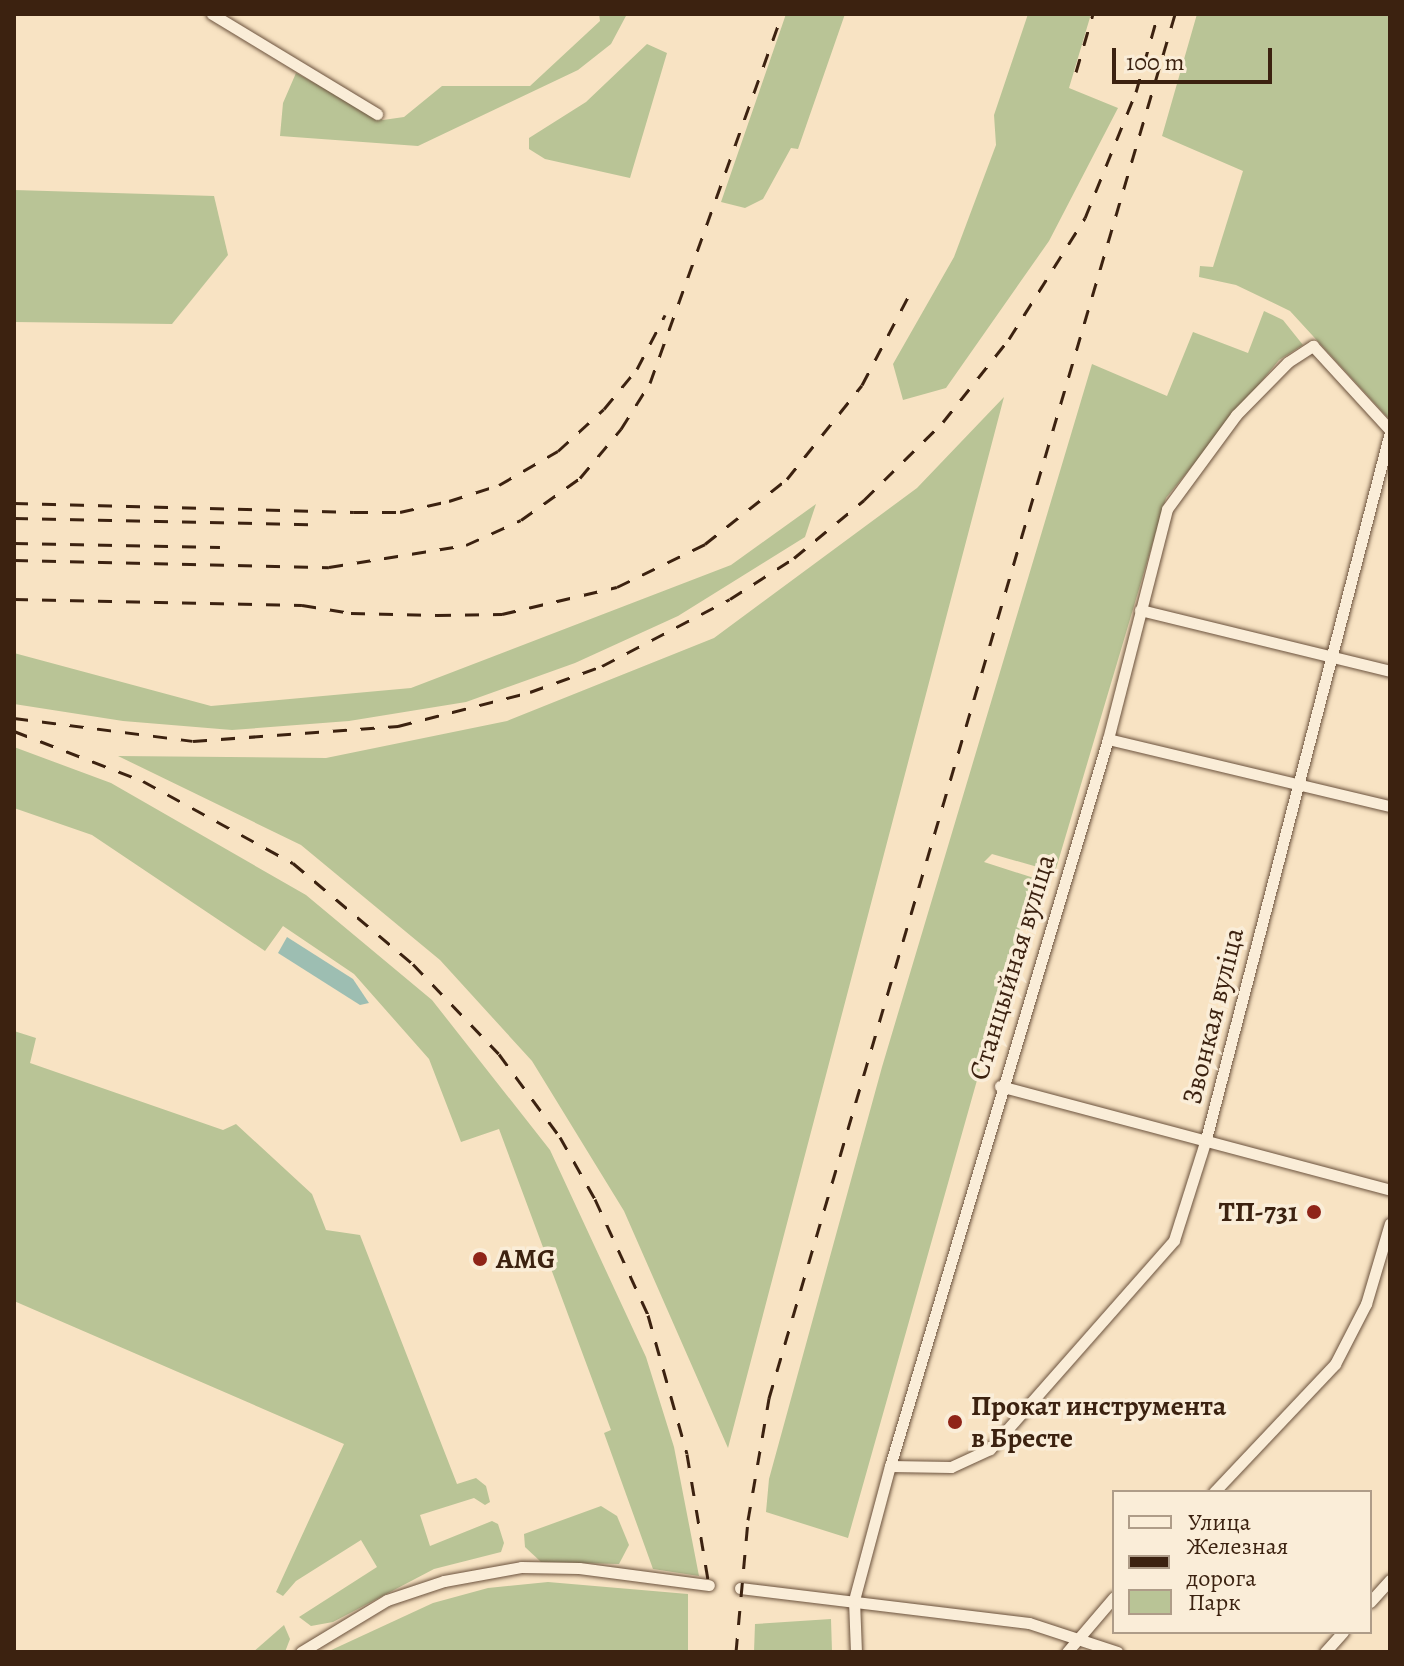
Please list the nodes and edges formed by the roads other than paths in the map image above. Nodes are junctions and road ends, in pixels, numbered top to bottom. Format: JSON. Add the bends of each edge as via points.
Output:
{"nodes":[{"id":1,"x":212,"y":14,"type":"edge"},
{"id":2,"x":377,"y":114,"type":"dead end"},
{"id":3,"x":1390,"y":431,"type":"edge"},
{"id":4,"x":1140,"y":610,"type":"junction"},
{"id":5,"x":1334,"y":658,"type":"junction"},
{"id":6,"x":1390,"y":671,"type":"edge"},
{"id":7,"x":1108,"y":739,"type":"junction"},
{"id":8,"x":1298,"y":782,"type":"junction"},
{"id":9,"x":1390,"y":806,"type":"edge"},
{"id":10,"x":1000,"y":1086,"type":"junction"},
{"id":11,"x":1206,"y":1139,"type":"junction"},
{"id":12,"x":1390,"y":1190,"type":"edge"},
{"id":13,"x":1390,"y":1223,"type":"edge"},
{"id":14,"x":890,"y":1466,"type":"junction"},
{"id":15,"x":1216,"y":1490,"type":"edge"},
{"id":16,"x":1390,"y":1580,"type":"edge"},
{"id":17,"x":709,"y":1585,"type":"dead end"},
{"id":18,"x":740,"y":1588,"type":"dead end"},
{"id":19,"x":1112,"y":1599,"type":"edge"},
{"id":20,"x":854,"y":1600,"type":"junction"},
{"id":21,"x":1372,"y":1600,"type":"edge"},
{"id":22,"x":1341,"y":1634,"type":"edge"},
{"id":23,"x":1080,"y":1638,"type":"junction"},
{"id":24,"x":301,"y":1652,"type":"edge"},
{"id":25,"x":856,"y":1652,"type":"edge"},
{"id":26,"x":1067,"y":1652,"type":"edge"},
{"id":27,"x":1117,"y":1652,"type":"edge"},
{"id":28,"x":1325,"y":1652,"type":"edge"}],
"edges":[{"from":1,"to":2,"type":"street"},
{"from":3,"to":4,"type":"street","name":"Станцыйная вуліца","via":[[1313,346],[1288,362],[1236,415],[1178,489],[1167,509]]},
{"from":3,"to":5,"type":"street","name":"Звонкая вуліца"},
{"from":4,"to":5,"type":"street"},
{"from":4,"to":7,"type":"street","name":"Станцыйная вуліца"},
{"from":5,"to":6,"type":"street"},
{"from":5,"to":8,"type":"street","name":"Звонкая вуліца"},
{"from":7,"to":8,"type":"street"},
{"from":7,"to":10,"type":"street","name":"Станцыйная вуліца"},
{"from":8,"to":9,"type":"street"},
{"from":8,"to":11,"type":"street","name":"Звонкая вуліца"},
{"from":10,"to":11,"type":"street"},
{"from":10,"to":14,"type":"street","name":"Станцыйная вуліца"},
{"from":11,"to":12,"type":"street"},
{"from":11,"to":14,"type":"street","name":"Звонкая вуліца","via":[[1174,1240],[990,1449],[951,1467]]},
{"from":13,"to":15,"type":"street","via":[[1366,1304],[1335,1364]]},
{"from":14,"to":20,"type":"street","name":"Станцыйная вуліца"},
{"from":16,"to":21,"type":"street"},
{"from":17,"to":24,"type":"street","via":[[579,1568],[521,1567],[444,1581],[387,1600]]},
{"from":18,"to":20,"type":"street"},
{"from":19,"to":23,"type":"street"},
{"from":20,"to":23,"type":"street","via":[[989,1616]]},
{"from":20,"to":25,"type":"street","name":"Станцыйная вуліца"},
{"from":22,"to":28,"type":"street"},
{"from":23,"to":26,"type":"street"},
{"from":23,"to":27,"type":"street"}]}
